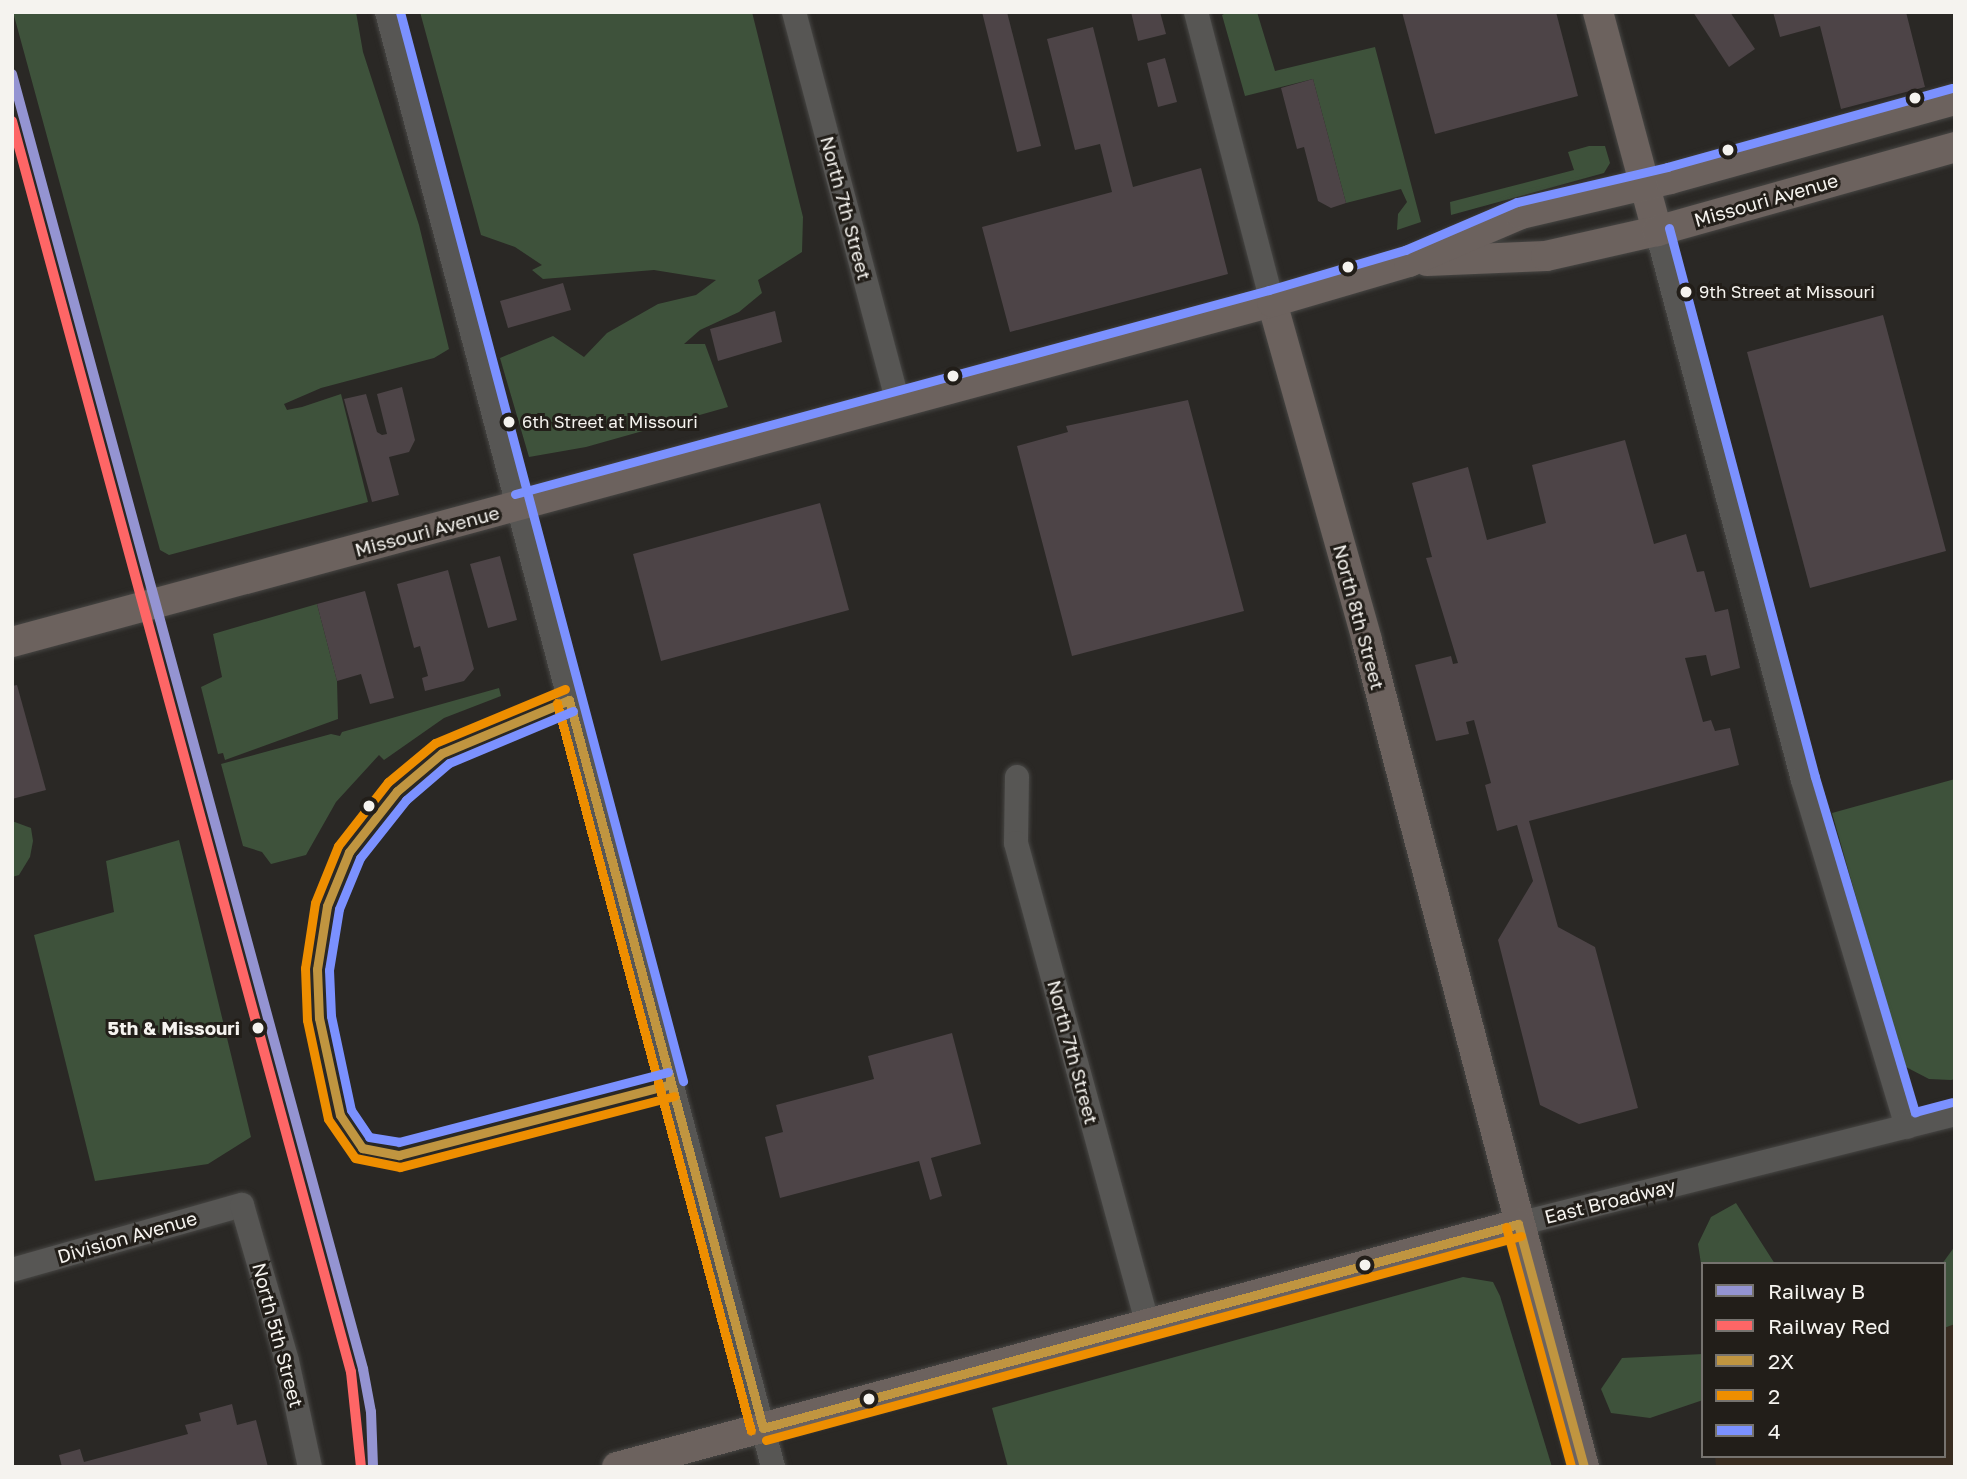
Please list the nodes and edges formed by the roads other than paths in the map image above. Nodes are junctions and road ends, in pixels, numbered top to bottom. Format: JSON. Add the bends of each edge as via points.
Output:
{"nodes":[{"id":1,"x":387,"y":12,"type":"edge"},
{"id":2,"x":794,"y":12,"type":"edge"},
{"id":3,"x":1196,"y":12,"type":"edge"},
{"id":4,"x":1598,"y":12,"type":"edge"},
{"id":5,"x":1955,"y":100,"type":"edge"},
{"id":6,"x":1955,"y":147,"type":"edge"},
{"id":7,"x":1645,"y":186,"type":"junction"},
{"id":8,"x":1657,"y":230,"type":"junction"},
{"id":9,"x":1409,"y":262,"type":"junction"},
{"id":10,"x":1272,"y":302,"type":"junction"},
{"id":11,"x":898,"y":404,"type":"junction"},
{"id":12,"x":518,"y":506,"type":"junction"},
{"id":13,"x":12,"y":642,"type":"edge"},
{"id":14,"x":1017,"y":777,"type":"dead end"},
{"id":15,"x":1955,"y":1114,"type":"edge"},
{"id":16,"x":1907,"y":1127,"type":"junction"},
{"id":17,"x":242,"y":1205,"type":"joint"},
{"id":18,"x":1518,"y":1224,"type":"junction"},
{"id":19,"x":12,"y":1270,"type":"edge"},
{"id":20,"x":1148,"y":1325,"type":"junction"},
{"id":21,"x":763,"y":1428,"type":"junction"},
{"id":22,"x":310,"y":1467,"type":"edge"},
{"id":23,"x":617,"y":1467,"type":"edge"},
{"id":24,"x":774,"y":1467,"type":"edge"},
{"id":25,"x":1584,"y":1467,"type":"edge"}],
"edges":[{"from":1,"to":12,"type":"street"},
{"from":2,"to":11,"type":"street","name":"North 7th Street"},
{"from":3,"to":10,"type":"street","name":"North 8th Street"},
{"from":4,"to":7,"type":"main road"},
{"from":5,"to":7,"type":"main road","name":"Missouri Avenue"},
{"from":6,"to":8,"type":"main road","name":"Missouri Avenue"},
{"from":7,"to":8,"type":"main road"},
{"from":7,"to":9,"type":"main road","name":"Missouri Avenue","via":[[1521,214]]},
{"from":8,"to":9,"type":"main road","name":"Missouri Avenue","via":[[1546,256]]},
{"from":8,"to":16,"type":"street","via":[[1803,780]]},
{"from":9,"to":10,"type":"main road","name":"Missouri Avenue"},
{"from":10,"to":11,"type":"main road","name":"Missouri Avenue"},
{"from":10,"to":18,"type":"main road","name":"North 8th Street","via":[[1367,641]]},
{"from":11,"to":12,"type":"main road","name":"Missouri Avenue"},
{"from":12,"to":13,"type":"main road","name":"Missouri Avenue"},
{"from":12,"to":21,"type":"street"},
{"from":14,"to":20,"type":"street","name":"North 7th Street","via":[[1016,843]]},
{"from":15,"to":16,"type":"street","name":"East Broadway"},
{"from":16,"to":18,"type":"street","name":"East Broadway"},
{"from":17,"to":19,"type":"street","name":"Division Avenue"},
{"from":17,"to":22,"type":"street","name":"North 5th Street","via":[[287,1361]]},
{"from":18,"to":20,"type":"main road","name":"East Broadway"},
{"from":18,"to":25,"type":"main road","name":"North 8th Street"},
{"from":20,"to":21,"type":"main road","name":"East Broadway"},
{"from":21,"to":23,"type":"main road","name":"East Broadway"},
{"from":21,"to":24,"type":"street"}]}
